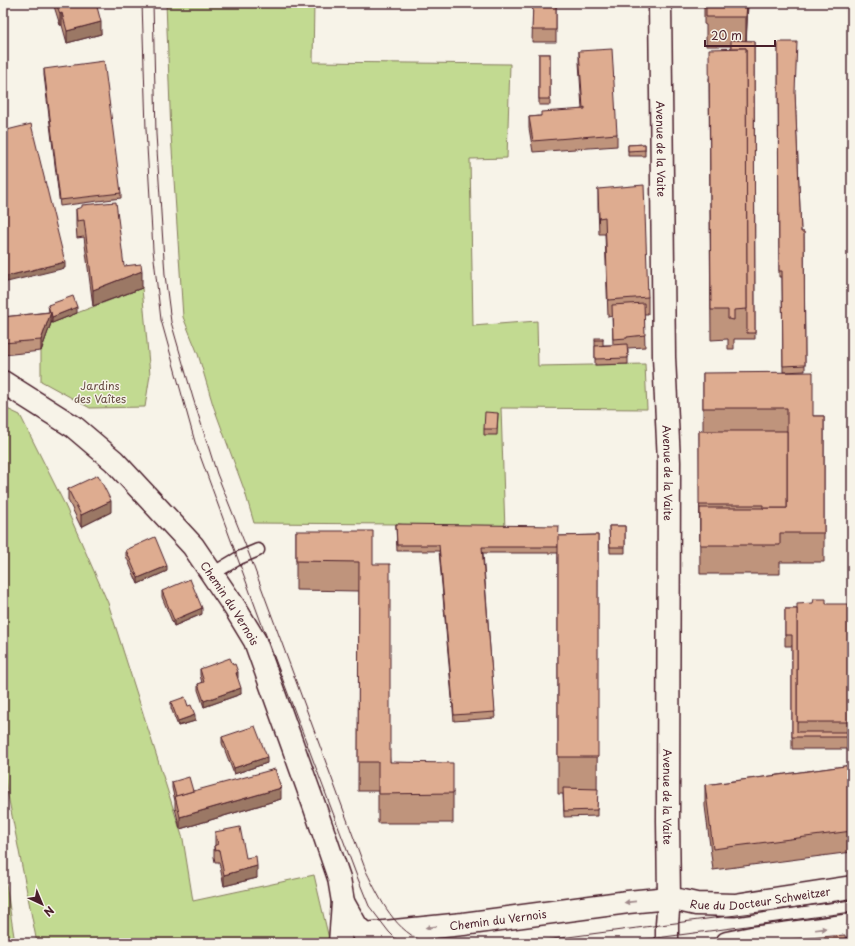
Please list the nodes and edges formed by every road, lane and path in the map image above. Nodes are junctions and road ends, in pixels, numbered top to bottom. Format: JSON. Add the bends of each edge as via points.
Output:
{"nodes":[{"id":1,"x":660,"y":3,"type":"edge"},
{"id":2,"x":3,"y":382,"type":"edge"},
{"id":3,"x":258,"y":550,"type":"dead end"},
{"id":4,"x":212,"y":574,"type":"junction"},
{"id":5,"x":852,"y":887,"type":"edge"},
{"id":6,"x":668,"y":898,"type":"junction"},
{"id":7,"x":343,"y":902,"type":"junction"},
{"id":8,"x":852,"y":924,"type":"edge"},
{"id":9,"x":339,"y":943,"type":"edge"},
{"id":10,"x":667,"y":943,"type":"edge"},
{"id":11,"x":727,"y":943,"type":"edge"}],
"edges":[{"from":1,"to":6,"type":"street","name":"Avenue de la Vaite","via":[[664,357],[669,462]]},
{"from":2,"to":4,"type":"street","name":"Chemin du Vernois","via":[[74,427],[114,461],[192,546]]},
{"from":3,"to":4,"type":"lane"},
{"from":4,"to":7,"type":"street","name":"Chemin du Vernois","via":[[254,641],[314,804],[339,878]]},
{"from":5,"to":6,"type":"street","name":"Rue du Docteur Schweitzer","via":[[735,904],[696,904]]},
{"from":6,"to":7,"type":"street","name":"Chemin du Vernois","one_way":true,"via":[[365,934],[357,927]]},
{"from":6,"to":10,"type":"street","name":"Avenue de la Vaite"},
{"from":7,"to":9,"type":"street","name":"Chemin du Vernois"},
{"from":11,"to":8,"type":"street","one_way":true}]}
